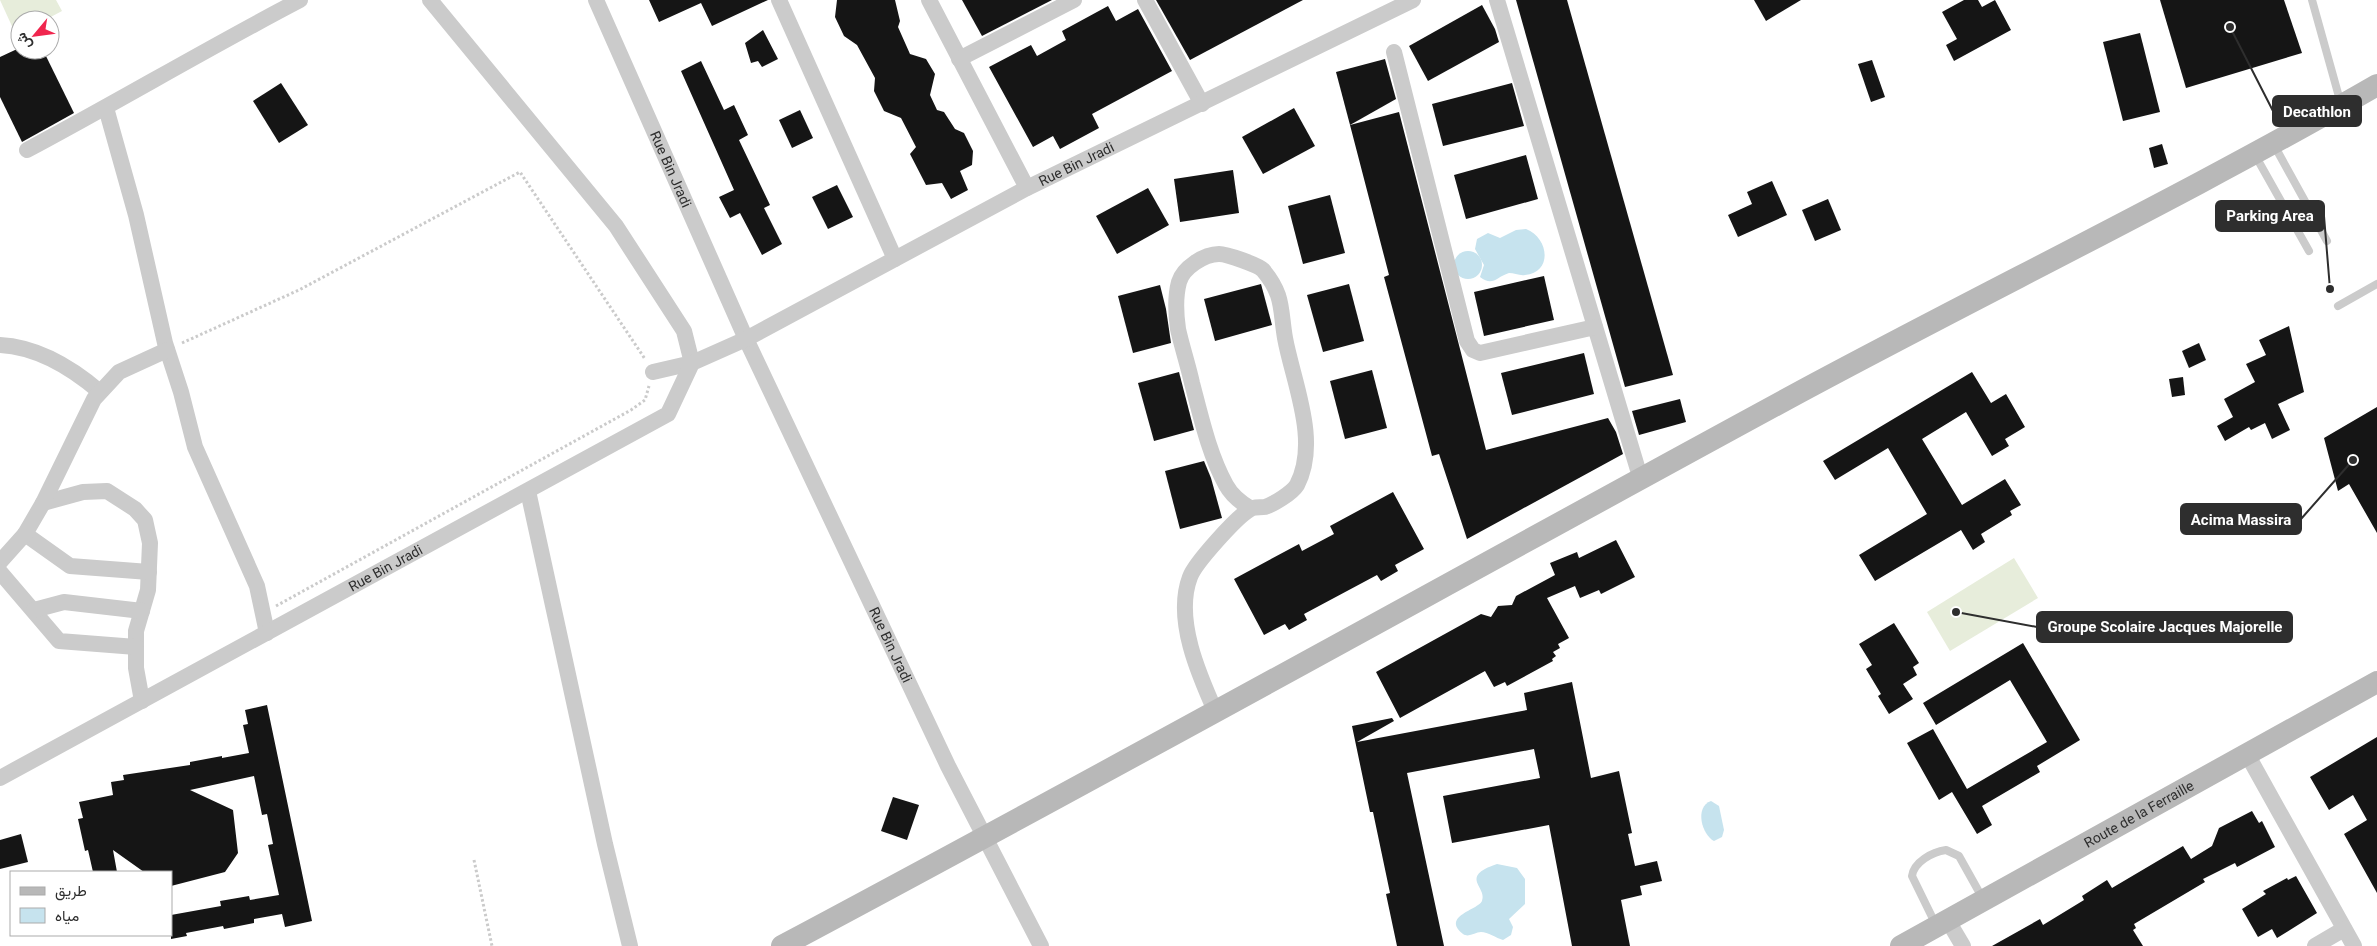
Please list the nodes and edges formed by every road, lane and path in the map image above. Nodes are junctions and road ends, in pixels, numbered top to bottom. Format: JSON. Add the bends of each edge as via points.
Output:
{"nodes":[{"id":1,"x":300,"y":0,"type":"edge"},
{"id":2,"x":430,"y":0,"type":"edge"},
{"id":3,"x":596,"y":0,"type":"edge"},
{"id":4,"x":779,"y":0,"type":"edge"},
{"id":5,"x":928,"y":0,"type":"edge"},
{"id":6,"x":1074,"y":0,"type":"edge"},
{"id":7,"x":1145,"y":0,"type":"edge"},
{"id":8,"x":1413,"y":0,"type":"edge"},
{"id":9,"x":1497,"y":0,"type":"edge"},
{"id":10,"x":2312,"y":0,"type":"edge"},
{"id":11,"x":1394,"y":52,"type":"dead end"},
{"id":12,"x":959,"y":59,"type":"junction"},
{"id":13,"x":2377,"y":85,"type":"edge"},
{"id":14,"x":1202,"y":104,"type":"junction"},
{"id":15,"x":2341,"y":105,"type":"junction"},
{"id":16,"x":106,"y":108,"type":"junction"},
{"id":17,"x":27,"y":150,"type":"dead end"},
{"id":18,"x":2264,"y":150,"type":"junction"},
{"id":19,"x":1027,"y":188,"type":"junction"},
{"id":20,"x":2328,"y":241,"type":"dead end"},
{"id":21,"x":2308,"y":250,"type":"dead end"},
{"id":22,"x":895,"y":259,"type":"junction"},
{"id":23,"x":2377,"y":284,"type":"edge"},
{"id":24,"x":2338,"y":306,"type":"dead end"},
{"id":25,"x":1595,"y":327,"type":"junction"},
{"id":26,"x":746,"y":339,"type":"junction"},
{"id":27,"x":0,"y":345,"type":"edge"},
{"id":28,"x":167,"y":350,"type":"junction"},
{"id":29,"x":692,"y":363,"type":"junction"},
{"id":30,"x":653,"y":372,"type":"junction"},
{"id":31,"x":100,"y":392,"type":"junction"},
{"id":32,"x":1641,"y":480,"type":"junction"},
{"id":33,"x":528,"y":490,"type":"junction"},
{"id":34,"x":43,"y":503,"type":"junction"},
{"id":35,"x":1250,"y":508,"type":"junction"},
{"id":36,"x":25,"y":534,"type":"junction"},
{"id":37,"x":0,"y":562,"type":"edge"},
{"id":38,"x":0,"y":572,"type":"edge"},
{"id":39,"x":149,"y":572,"type":"junction"},
{"id":40,"x":261,"y":606,"type":"junction"},
{"id":41,"x":34,"y":610,"type":"junction"},
{"id":42,"x":142,"y":611,"type":"junction"},
{"id":43,"x":267,"y":633,"type":"junction"},
{"id":44,"x":136,"y":647,"type":"junction"},
{"id":45,"x":2377,"y":682,"type":"edge"},
{"id":46,"x":142,"y":701,"type":"junction"},
{"id":47,"x":1216,"y":713,"type":"junction"},
{"id":48,"x":2246,"y":754,"type":"junction"},
{"id":49,"x":0,"y":778,"type":"edge"},
{"id":50,"x":986,"y":838,"type":"junction"},
{"id":51,"x":474,"y":860,"type":"dead end"},
{"id":52,"x":1983,"y":899,"type":"junction"},
{"id":53,"x":1942,"y":922,"type":"junction"},
{"id":54,"x":2344,"y":930,"type":"junction"},
{"id":55,"x":492,"y":946,"type":"edge"},
{"id":56,"x":630,"y":946,"type":"edge"},
{"id":57,"x":782,"y":946,"type":"edge"},
{"id":58,"x":1041,"y":946,"type":"edge"},
{"id":59,"x":1901,"y":946,"type":"edge"},
{"id":60,"x":1963,"y":946,"type":"edge"},
{"id":61,"x":2315,"y":946,"type":"edge"},
{"id":62,"x":2354,"y":946,"type":"edge"}],
"edges":[{"from":1,"to":16,"type":"street","via":[[212,46]]},
{"from":2,"to":29,"type":"street","via":[[616,226],[684,331]]},
{"from":3,"to":26,"type":"street","name":"Rue Bin Jradi"},
{"from":4,"to":22,"type":"street"},
{"from":5,"to":12,"type":"street"},
{"from":6,"to":12,"type":"street"},
{"from":7,"to":14,"type":"street"},
{"from":8,"to":14,"type":"street","name":"Rue Bin Jradi"},
{"from":9,"to":25,"type":"street"},
{"from":10,"to":15,"type":"lane"},
{"from":11,"to":25,"type":"street","via":[[1467,341],[1473,350],[1480,353]]},
{"from":12,"to":19,"type":"street"},
{"from":13,"to":15,"type":"street"},
{"from":14,"to":19,"type":"street","name":"Rue Bin Jradi"},
{"from":15,"to":18,"type":"street"},
{"from":16,"to":17,"type":"street"},
{"from":16,"to":28,"type":"street","via":[[136,215]]},
{"from":18,"to":20,"type":"lane"},
{"from":18,"to":21,"type":"lane"},
{"from":18,"to":32,"type":"street"},
{"from":19,"to":22,"type":"street","name":"Rue Bin Jradi"},
{"from":22,"to":26,"type":"street","name":"Rue Bin Jradi"},
{"from":23,"to":24,"type":"lane"},
{"from":25,"to":32,"type":"street"},
{"from":26,"to":29,"type":"street","name":"Rue Bin Jradi"},
{"from":26,"to":50,"type":"street","name":"Rue Bin Jradi","via":[[948,766]]},
{"from":27,"to":31,"type":"street","via":[[19,346],[56,361],[75,371]]},
{"from":28,"to":30,"type":"path","via":[[299,290],[520,172]]},
{"from":28,"to":31,"type":"street","via":[[119,372]]},
{"from":28,"to":40,"type":"street","via":[[182,392],[195,447],[257,586]]},
{"from":29,"to":30,"type":"street"},
{"from":29,"to":33,"type":"street","name":"Rue Bin Jradi","via":[[668,414]]},
{"from":30,"to":40,"type":"path","via":[[645,400],[631,410],[272,608]]},
{"from":31,"to":34,"type":"street","via":[[94,398]]},
{"from":32,"to":47,"type":"street"},
{"from":33,"to":43,"type":"street","name":"Rue Bin Jradi"},
{"from":33,"to":56,"type":"street"},
{"from":34,"to":36,"type":"street"},
{"from":34,"to":39,"type":"street","via":[[83,492],[107,491],[135,509],[145,520],[150,543]]},
{"from":35,"to":35,"type":"street","via":[[1266,507],[1296,487],[1303,468],[1304,418],[1285,339],[1280,298],[1262,268],[1219,254],[1201,258],[1179,280],[1178,328],[1216,462],[1236,500]]},
{"from":35,"to":47,"type":"street","via":[[1204,555],[1190,577],[1186,598],[1190,647]]},
{"from":36,"to":37,"type":"street"},
{"from":36,"to":39,"type":"street","via":[[70,566]]},
{"from":38,"to":41,"type":"street"},
{"from":39,"to":42,"type":"street"},
{"from":40,"to":43,"type":"street"},
{"from":41,"to":42,"type":"street","via":[[64,602]]},
{"from":41,"to":44,"type":"street","via":[[59,641]]},
{"from":42,"to":44,"type":"street","via":[[136,631]]},
{"from":43,"to":46,"type":"street","name":"Rue Bin Jradi"},
{"from":44,"to":46,"type":"street"},
{"from":45,"to":48,"type":"street","name":"Route de la Ferraille"},
{"from":46,"to":49,"type":"street","name":"Rue Bin Jradi"},
{"from":47,"to":50,"type":"street"},
{"from":48,"to":52,"type":"street","name":"Route de la Ferraille"},
{"from":48,"to":54,"type":"street"},
{"from":50,"to":57,"type":"street"},
{"from":50,"to":58,"type":"street","name":"Rue Bin Jradi"},
{"from":51,"to":55,"type":"path"},
{"from":52,"to":53,"type":"street","name":"Route de la Ferraille"},
{"from":52,"to":53,"type":"lane","via":[[1955,853],[1941,851],[1922,860],[1914,867],[1912,876]]},
{"from":53,"to":59,"type":"street","name":"Route de la Ferraille"},
{"from":53,"to":60,"type":"street"},
{"from":54,"to":61,"type":"street"},
{"from":54,"to":62,"type":"street"}]}
